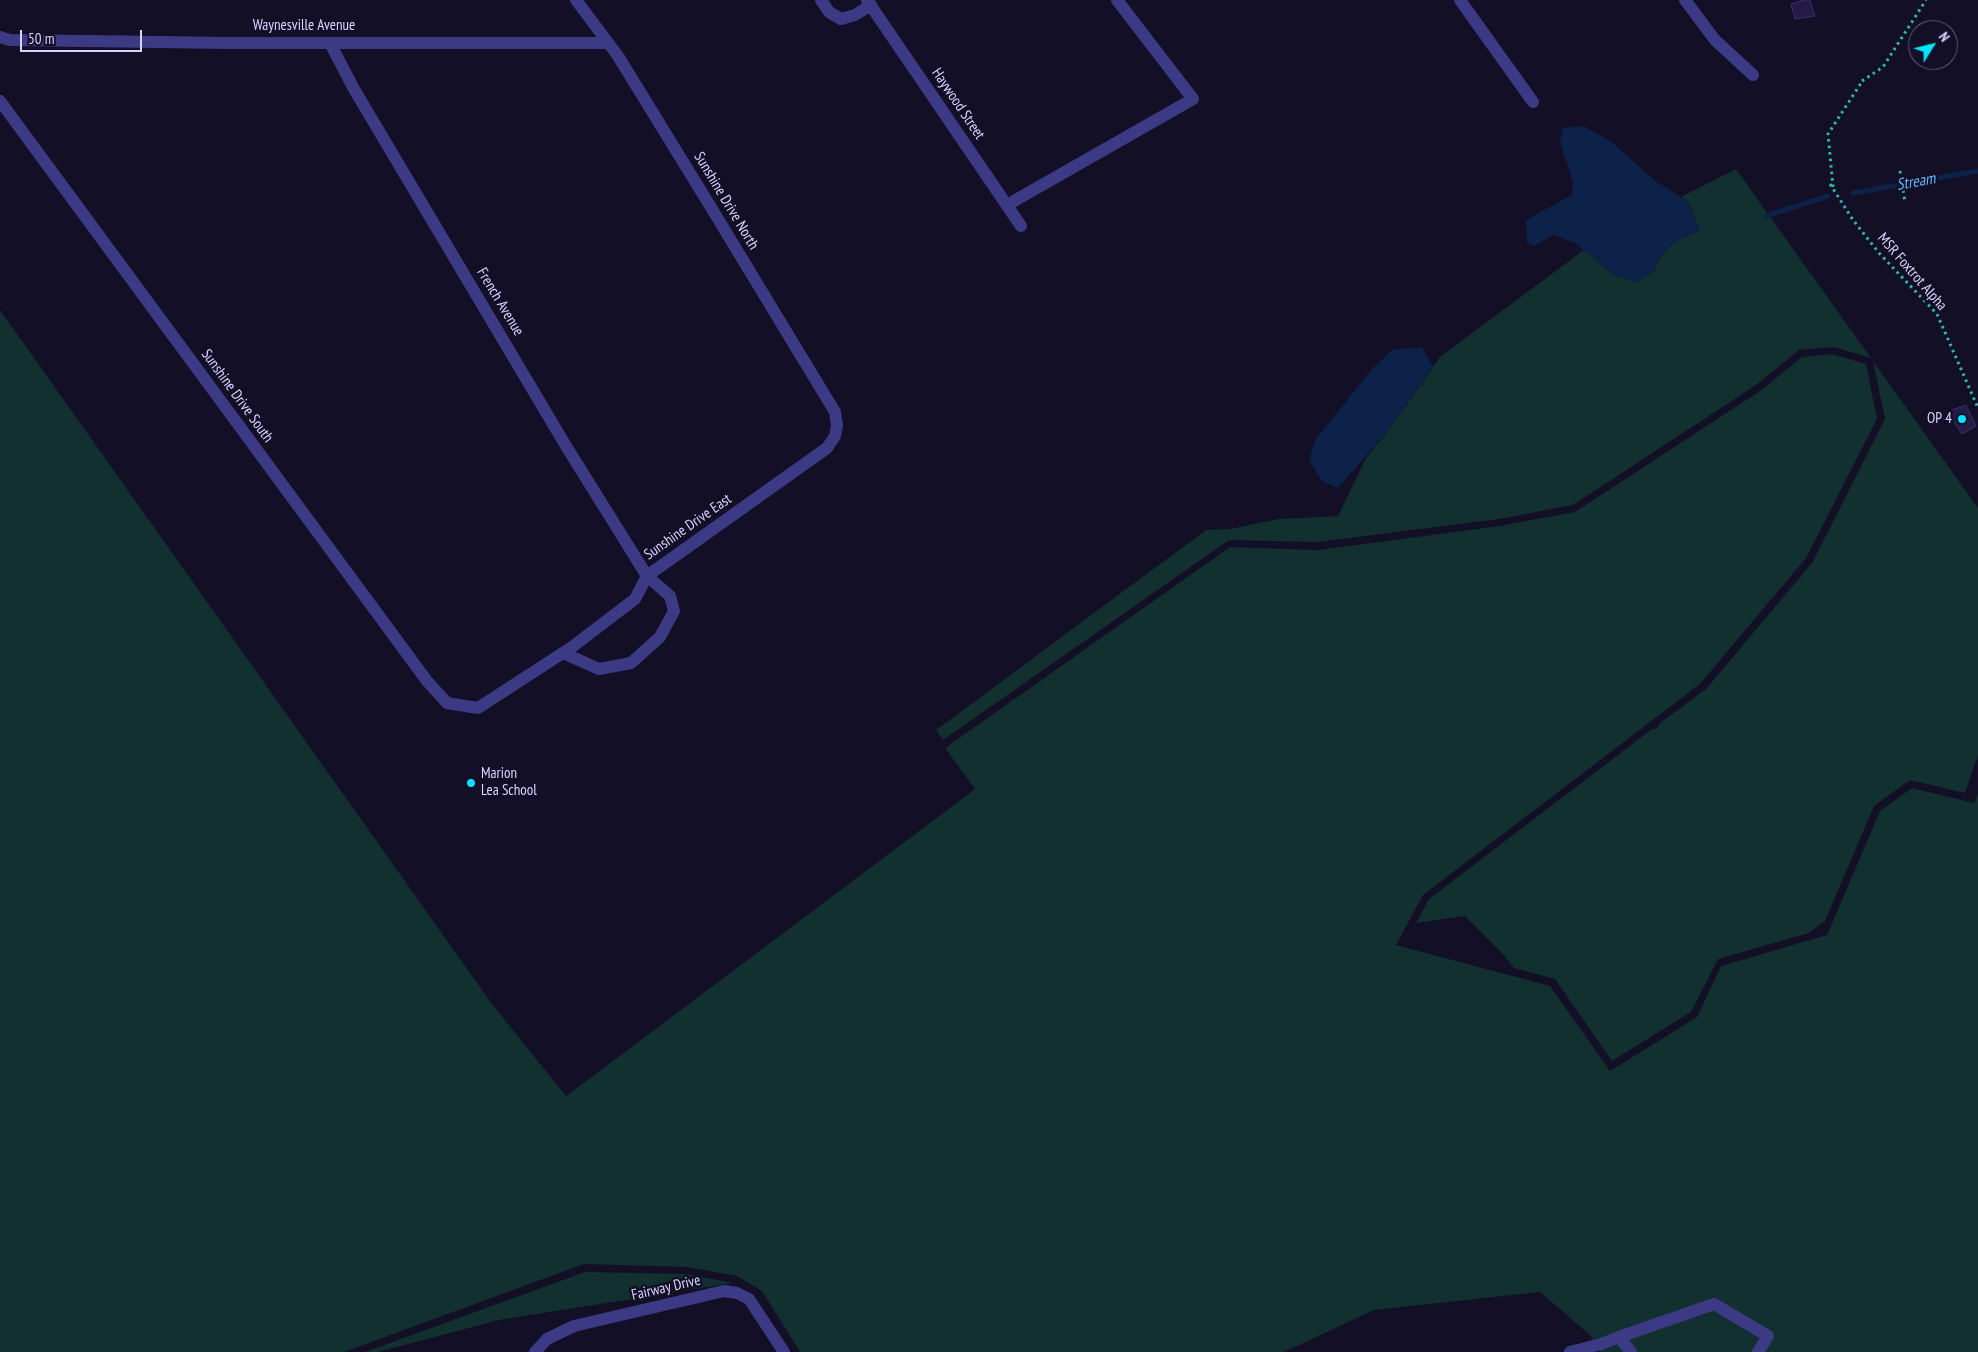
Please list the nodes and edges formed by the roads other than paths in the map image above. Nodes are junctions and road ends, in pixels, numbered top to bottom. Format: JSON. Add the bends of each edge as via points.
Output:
{"nodes":[{"id":1,"x":576,"y":0,"type":"edge"},
{"id":2,"x":822,"y":0,"type":"edge"},
{"id":3,"x":1117,"y":0,"type":"edge"},
{"id":4,"x":1460,"y":0,"type":"edge"},
{"id":5,"x":1685,"y":0,"type":"edge"},
{"id":6,"x":869,"y":2,"type":"edge"},
{"id":7,"x":0,"y":37,"type":"edge"},
{"id":8,"x":330,"y":43,"type":"junction"},
{"id":9,"x":608,"y":43,"type":"junction"},
{"id":10,"x":1753,"y":75,"type":"dead end"},
{"id":11,"x":0,"y":101,"type":"edge"},
{"id":12,"x":1533,"y":102,"type":"dead end"},
{"id":13,"x":1007,"y":205,"type":"junction"},
{"id":14,"x":1021,"y":226,"type":"dead end"},
{"id":15,"x":838,"y":425,"type":"joint"},
{"id":16,"x":647,"y":576,"type":"junction"},
{"id":17,"x":563,"y":653,"type":"junction"},
{"id":18,"x":452,"y":705,"type":"joint"},
{"id":19,"x":1619,"y":1337,"type":"junction"},
{"id":20,"x":535,"y":1352,"type":"edge"},
{"id":21,"x":784,"y":1352,"type":"edge"},
{"id":22,"x":1570,"y":1352,"type":"edge"},
{"id":23,"x":1631,"y":1352,"type":"edge"},
{"id":24,"x":1758,"y":1352,"type":"edge"}],
"edges":[{"from":1,"to":9,"type":"street","name":"Sunshine Drive North"},
{"from":2,"to":6,"type":"street","via":[[829,12],[841,19],[855,16]]},
{"from":3,"to":13,"type":"street","via":[[1193,99]]},
{"from":4,"to":12,"type":"street"},
{"from":5,"to":10,"type":"street","via":[[1715,40]]},
{"from":6,"to":13,"type":"street","name":"Haywood Street"},
{"from":7,"to":8,"type":"street","name":"Waynesville Avenue","via":[[10,40]]},
{"from":8,"to":9,"type":"street","name":"Waynesville Avenue"},
{"from":8,"to":16,"type":"street","name":"French Avenue","via":[[466,278]]},
{"from":9,"to":15,"type":"street","name":"Sunshine Drive North","via":[[835,412]]},
{"from":11,"to":18,"type":"street","name":"Sunshine Drive South","via":[[427,681]]},
{"from":13,"to":14,"type":"street","name":"Haywood Street"},
{"from":15,"to":16,"type":"street","name":"Sunshine Drive East","via":[[827,448]]},
{"from":16,"to":17,"type":"street","name":"Sunshine Drive East","via":[[635,599]]},
{"from":16,"to":17,"type":"street","name":"French Avenue","via":[[670,596],[674,611],[660,637],[631,663],[599,669]]},
{"from":17,"to":18,"type":"street","name":"Sunshine Drive East","via":[[478,708]]},
{"from":19,"to":22,"type":"street"},
{"from":19,"to":23,"type":"street"},
{"from":19,"to":24,"type":"street","via":[[1714,1304],[1768,1336]]},
{"from":20,"to":21,"type":"street","name":"Fairway Drive","via":[[547,1339],[574,1326],[724,1291],[749,1299]]}]}
